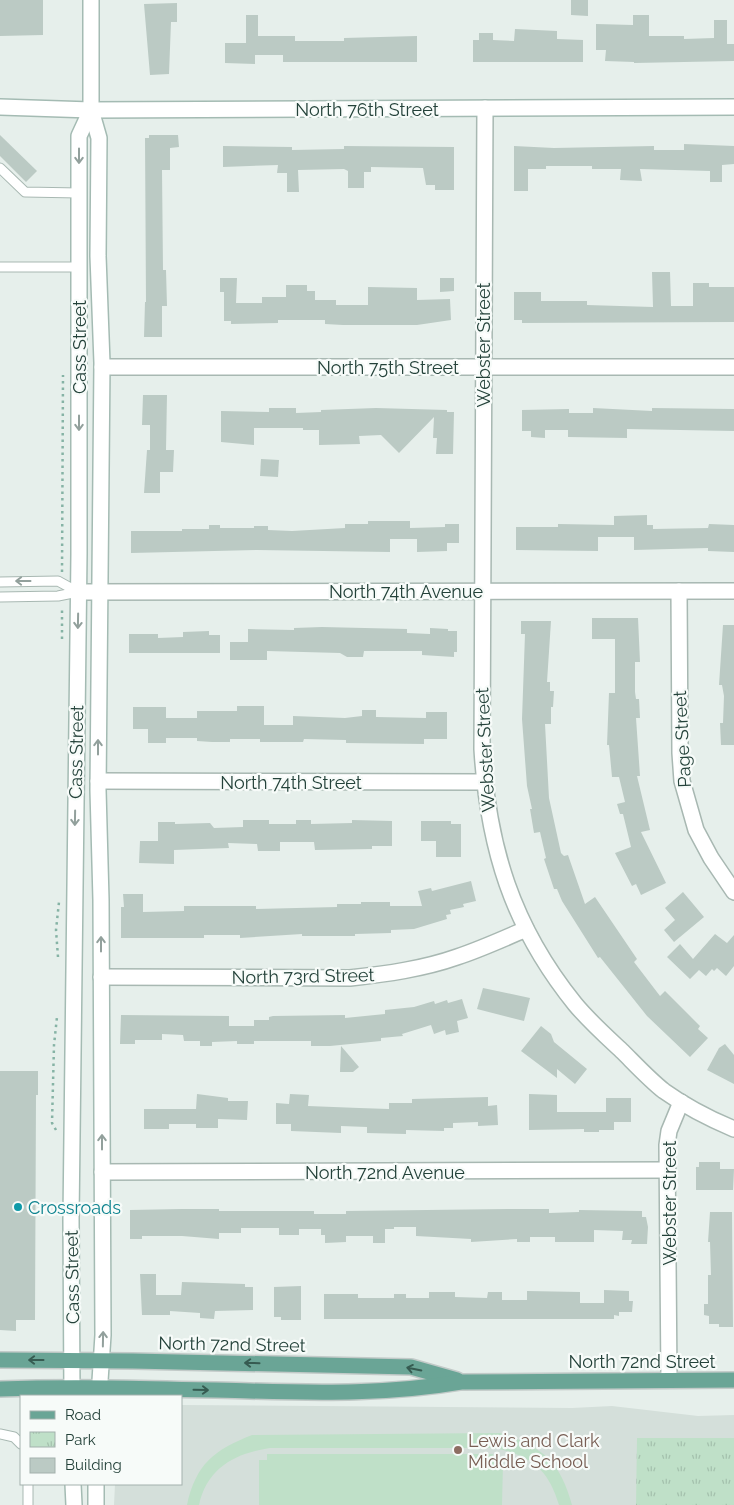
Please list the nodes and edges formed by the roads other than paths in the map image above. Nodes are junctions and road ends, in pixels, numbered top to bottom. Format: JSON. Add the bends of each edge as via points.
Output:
{"nodes":[{"id":1,"x":91,"y":0,"type":"edge"},
{"id":2,"x":0,"y":107,"type":"edge"},
{"id":3,"x":734,"y":107,"type":"edge"},
{"id":4,"x":485,"y":108,"type":"junction"},
{"id":5,"x":91,"y":110,"type":"junction"},
{"id":6,"x":0,"y":168,"type":"edge"},
{"id":7,"x":79,"y":193,"type":"junction"},
{"id":8,"x":0,"y":267,"type":"edge"},
{"id":9,"x":79,"y":267,"type":"junction"},
{"id":10,"x":102,"y":367,"type":"junction"},
{"id":11,"x":734,"y":367,"type":"edge"},
{"id":12,"x":482,"y":368,"type":"junction"},
{"id":13,"x":0,"y":582,"type":"edge"},
{"id":14,"x":482,"y":591,"type":"junction"},
{"id":15,"x":679,"y":591,"type":"junction"},
{"id":16,"x":734,"y":591,"type":"edge"},
{"id":17,"x":78,"y":592,"type":"junction"},
{"id":18,"x":100,"y":592,"type":"junction"},
{"id":19,"x":0,"y":597,"type":"edge"},
{"id":20,"x":98,"y":781,"type":"junction"},
{"id":21,"x":484,"y":782,"type":"junction"},
{"id":22,"x":729,"y":873,"type":"edge"},
{"id":23,"x":734,"y":892,"type":"edge"},
{"id":24,"x":526,"y":930,"type":"junction"},
{"id":25,"x":102,"y":977,"type":"junction"},
{"id":26,"x":681,"y":1102,"type":"junction"},
{"id":27,"x":734,"y":1130,"type":"edge"},
{"id":28,"x":668,"y":1170,"type":"junction"},
{"id":29,"x":102,"y":1172,"type":"junction"},
{"id":30,"x":0,"y":1360,"type":"edge"},
{"id":31,"x":71,"y":1360,"type":"junction"},
{"id":32,"x":102,"y":1361,"type":"junction"},
{"id":33,"x":669,"y":1380,"type":"junction"},
{"id":34,"x":734,"y":1380,"type":"edge"},
{"id":35,"x":461,"y":1382,"type":"junction"},
{"id":36,"x":0,"y":1389,"type":"edge"},
{"id":37,"x":72,"y":1392,"type":"edge"},
{"id":38,"x":99,"y":1392,"type":"edge"},
{"id":39,"x":0,"y":1434,"type":"edge"},
{"id":40,"x":20,"y":1443,"type":"edge"},
{"id":41,"x":28,"y":1485,"type":"edge"},
{"id":42,"x":73,"y":1485,"type":"edge"},
{"id":43,"x":96,"y":1485,"type":"edge"},
{"id":44,"x":28,"y":1505,"type":"edge"},
{"id":45,"x":74,"y":1505,"type":"edge"},
{"id":46,"x":96,"y":1505,"type":"edge"}],
"edges":[{"from":1,"to":5,"type":"street","name":"Cass Street"},
{"from":2,"to":5,"type":"street","name":"North 76th Street"},
{"from":3,"to":4,"type":"street","name":"North 76th Street"},
{"from":4,"to":5,"type":"street","name":"North 76th Street"},
{"from":4,"to":12,"type":"street","name":"Webster Street"},
{"from":5,"to":7,"type":"street","name":"Cass Street","one_way":true,"via":[[79,136]]},
{"from":5,"to":10,"type":"street","name":"Cass Street","via":[[99,138],[98,256]]},
{"from":6,"to":7,"type":"lane","via":[[25,192]]},
{"from":7,"to":9,"type":"street","name":"Cass Street"},
{"from":8,"to":9,"type":"lane"},
{"from":9,"to":17,"type":"street","name":"Cass Street","one_way":true},
{"from":10,"to":12,"type":"street","name":"North 75th Street"},
{"from":10,"to":18,"type":"street","name":"Cass Street"},
{"from":11,"to":12,"type":"street","name":"North 75th Street"},
{"from":12,"to":14,"type":"street","name":"Webster Street"},
{"from":17,"to":13,"type":"lane","one_way":true,"via":[[58,581]]},
{"from":14,"to":15,"type":"street","name":"North 74th Avenue"},
{"from":14,"to":18,"type":"street","name":"North 74th Avenue"},
{"from":14,"to":21,"type":"street","name":"Webster Street"},
{"from":15,"to":16,"type":"street","name":"North 74th Avenue"},
{"from":15,"to":22,"type":"street","name":"Page Street","via":[[682,781],[696,830]]},
{"from":17,"to":18,"type":"street","name":"North 74th Avenue"},
{"from":17,"to":19,"type":"lane","via":[[58,596]]},
{"from":17,"to":31,"type":"street","name":"Cass Street","one_way":true},
{"from":20,"to":18,"type":"street","name":"Cass Street","one_way":true},
{"from":20,"to":21,"type":"street","name":"North 74th Street"},
{"from":25,"to":20,"type":"street","name":"Cass Street","one_way":true},
{"from":21,"to":24,"type":"street","name":"Webster Street","via":[[497,858]]},
{"from":22,"to":23,"type":"street"},
{"from":24,"to":25,"type":"street","name":"North 73rd Street","via":[[457,957],[375,976]]},
{"from":24,"to":26,"type":"street","name":"Webster Street","via":[[550,972],[576,1006],[664,1090]]},
{"from":29,"to":25,"type":"street","name":"Cass Street","one_way":true},
{"from":26,"to":27,"type":"street"},
{"from":26,"to":28,"type":"street","name":"Webster Street","via":[[669,1131]]},
{"from":28,"to":29,"type":"street","name":"North 72nd Avenue"},
{"from":28,"to":33,"type":"street","name":"Webster Street"},
{"from":32,"to":29,"type":"street","name":"Cass Street","one_way":true},
{"from":31,"to":30,"type":"main road","name":"North 72nd Street","one_way":true},
{"from":31,"to":32,"type":"main road","name":"North 72nd Street"},
{"from":31,"to":37,"type":"street","name":"Cass Street"},
{"from":35,"to":32,"type":"main road","name":"North 72nd Street","one_way":true,"via":[[411,1367]]},
{"from":32,"to":38,"type":"street","name":"Cass Street"},
{"from":33,"to":34,"type":"main road","name":"North 72nd Street"},
{"from":33,"to":35,"type":"main road","name":"North 72nd Street"},
{"from":38,"to":35,"type":"main road","name":"North 72nd Street","one_way":true,"via":[[345,1393],[418,1390]]},
{"from":36,"to":37,"type":"main road","name":"North 72nd Street"},
{"from":37,"to":38,"type":"main road","name":"North 72nd Street"},
{"from":39,"to":40,"type":"lane","via":[[14,1436]]},
{"from":41,"to":44,"type":"lane"},
{"from":42,"to":45,"type":"street"},
{"from":43,"to":46,"type":"street"}]}
